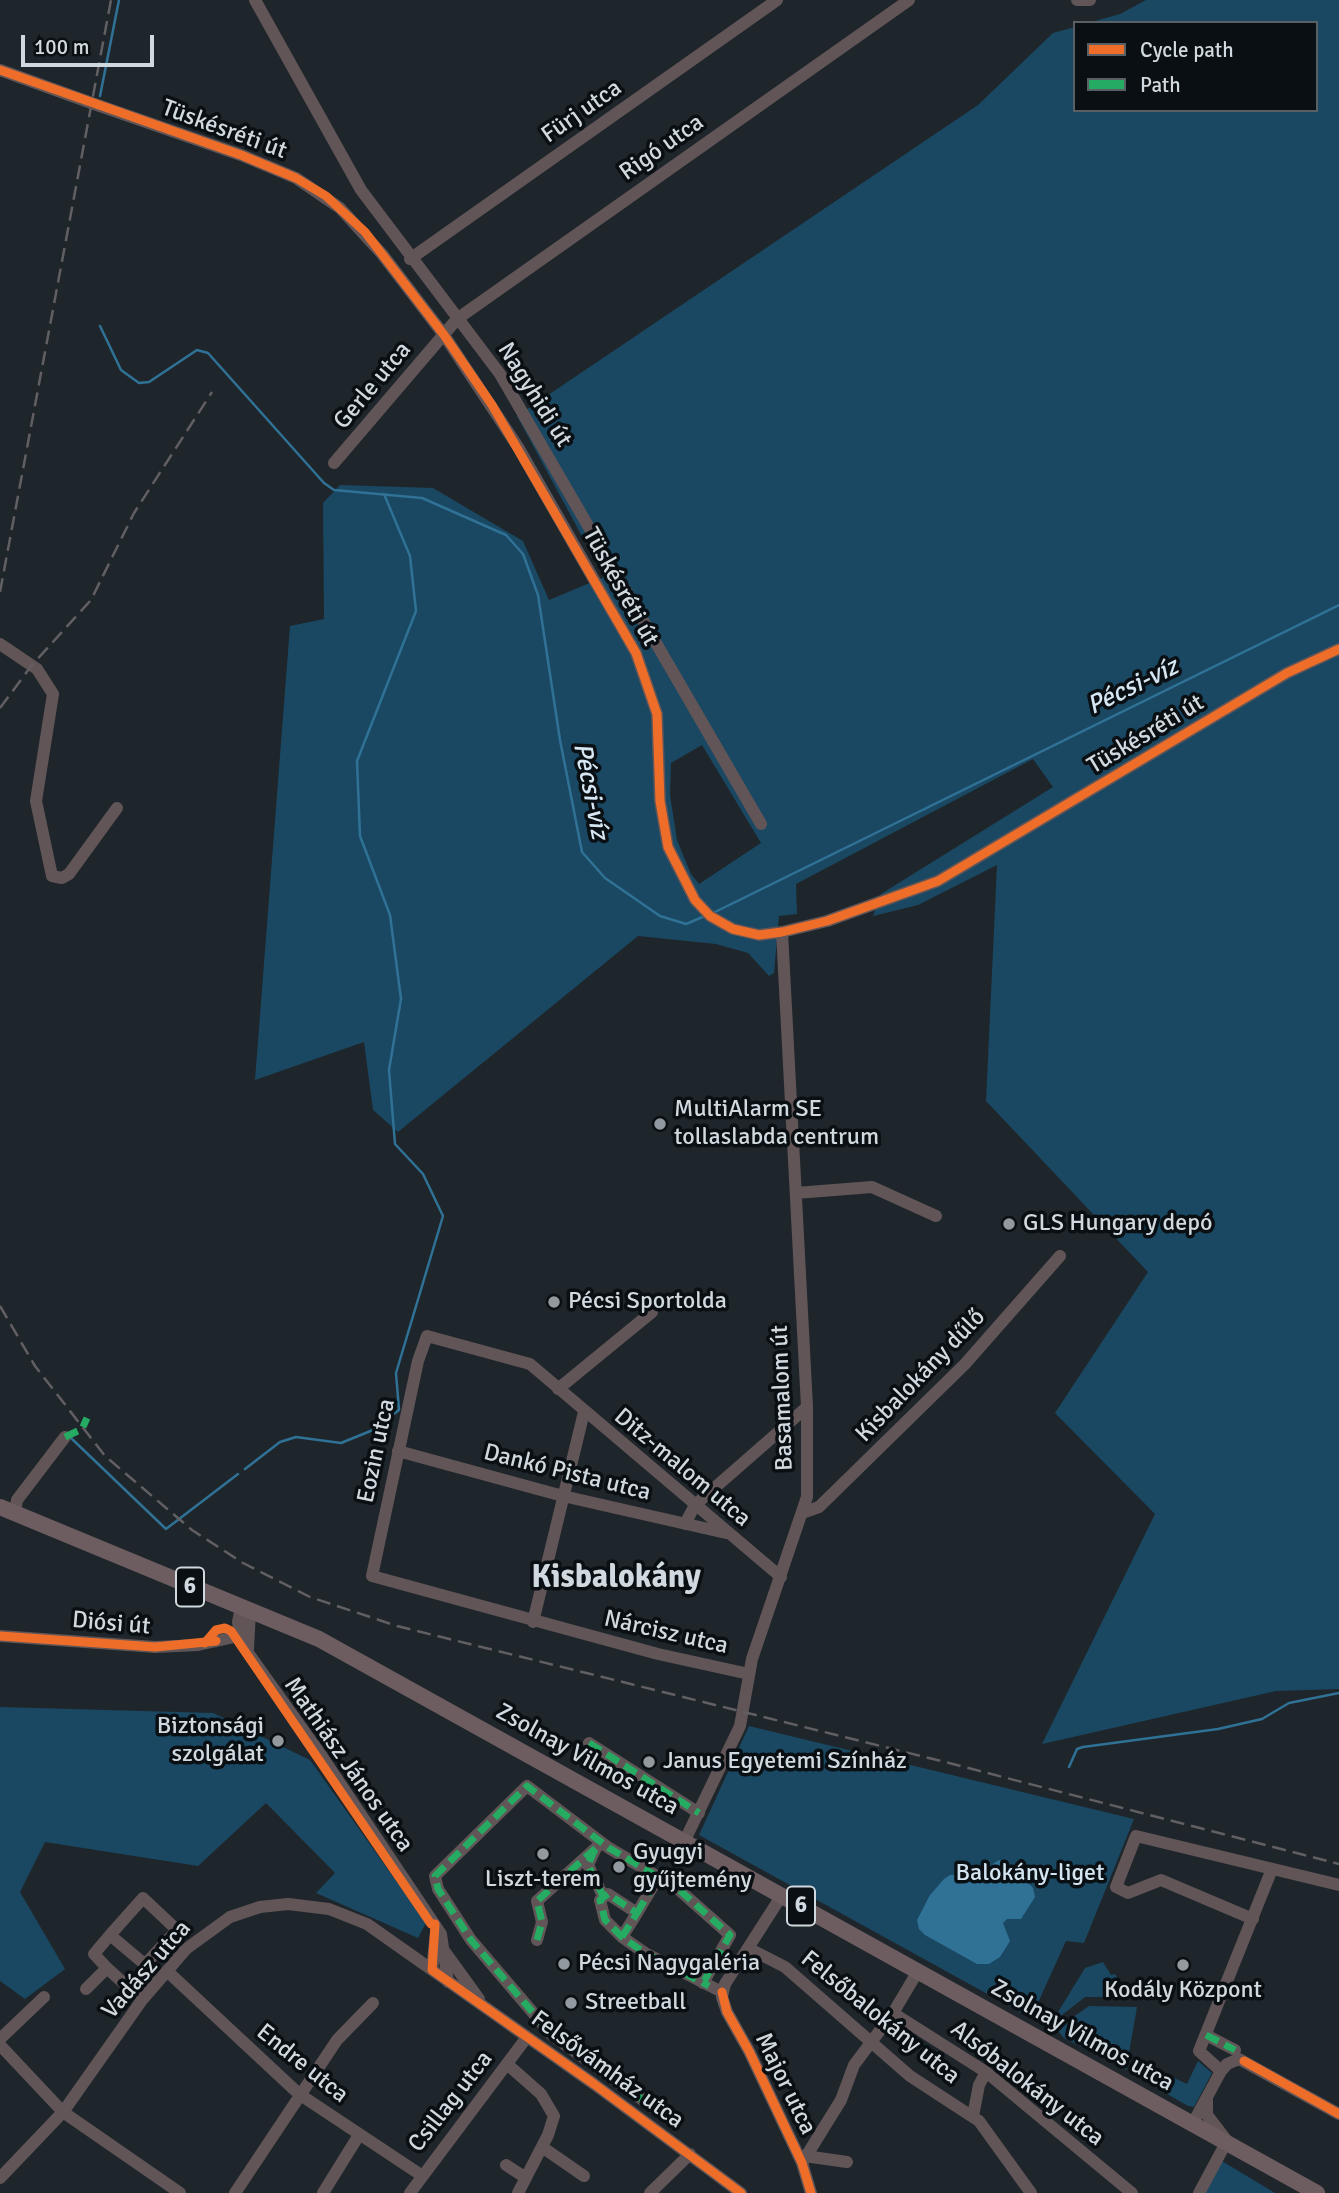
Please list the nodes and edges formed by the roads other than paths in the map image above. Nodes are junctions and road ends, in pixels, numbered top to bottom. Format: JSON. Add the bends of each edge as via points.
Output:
{"nodes":[{"id":1,"x":255,"y":0,"type":"edge"},
{"id":2,"x":777,"y":0,"type":"edge"},
{"id":3,"x":909,"y":0,"type":"edge"},
{"id":4,"x":1077,"y":0,"type":"edge"},
{"id":5,"x":1090,"y":0,"type":"edge"},
{"id":6,"x":0,"y":70,"type":"edge"},
{"id":7,"x":410,"y":259,"type":"junction"},
{"id":8,"x":457,"y":319,"type":"junction"},
{"id":9,"x":444,"y":335,"type":"junction"},
{"id":10,"x":334,"y":463,"type":"dead end"},
{"id":11,"x":0,"y":644,"type":"edge"},
{"id":12,"x":1339,"y":649,"type":"edge"},
{"id":13,"x":117,"y":808,"type":"dead end"},
{"id":14,"x":761,"y":824,"type":"dead end"},
{"id":15,"x":782,"y":932,"type":"junction"},
{"id":16,"x":796,"y":1193,"type":"junction"},
{"id":17,"x":936,"y":1216,"type":"dead end"},
{"id":18,"x":1060,"y":1256,"type":"dead end"},
{"id":19,"x":652,"y":1312,"type":"dead end"},
{"id":20,"x":426,"y":1336,"type":"joint"},
{"id":21,"x":558,"y":1389,"type":"junction"},
{"id":22,"x":807,"y":1407,"type":"junction"},
{"id":23,"x":584,"y":1412,"type":"junction"},
{"id":24,"x":65,"y":1437,"type":"dead end"},
{"id":25,"x":398,"y":1451,"type":"junction"},
{"id":26,"x":563,"y":1496,"type":"junction"},
{"id":27,"x":695,"y":1505,"type":"junction"},
{"id":28,"x":5,"y":1509,"type":"edge"},
{"id":29,"x":802,"y":1513,"type":"junction"},
{"id":30,"x":685,"y":1524,"type":"junction"},
{"id":31,"x":726,"y":1533,"type":"junction"},
{"id":32,"x":372,"y":1577,"type":"joint"},
{"id":33,"x":781,"y":1577,"type":"junction"},
{"id":34,"x":246,"y":1609,"type":"junction"},
{"id":35,"x":533,"y":1622,"type":"junction"},
{"id":36,"x":0,"y":1636,"type":"edge"},
{"id":37,"x":239,"y":1636,"type":"junction"},
{"id":38,"x":249,"y":1656,"type":"junction"},
{"id":39,"x":749,"y":1674,"type":"junction"},
{"id":40,"x":589,"y":1744,"type":"dead end"},
{"id":41,"x":699,"y":1813,"type":"junction"},
{"id":42,"x":685,"y":1840,"type":"junction"},
{"id":43,"x":599,"y":1843,"type":"junction"},
{"id":44,"x":1272,"y":1869,"type":"junction"},
{"id":45,"x":659,"y":1876,"type":"junction"},
{"id":46,"x":1339,"y":1885,"type":"edge"},
{"id":47,"x":782,"y":1895,"type":"junction"},
{"id":48,"x":603,"y":1896,"type":"junction"},
{"id":49,"x":637,"y":1913,"type":"junction"},
{"id":50,"x":1253,"y":1919,"type":"junction"},
{"id":51,"x":110,"y":1934,"type":"junction"},
{"id":52,"x":622,"y":1937,"type":"junction"},
{"id":53,"x":537,"y":1940,"type":"dead end"},
{"id":54,"x":440,"y":1947,"type":"junction"},
{"id":55,"x":748,"y":1948,"type":"junction"},
{"id":56,"x":414,"y":1956,"type":"junction"},
{"id":57,"x":148,"y":1967,"type":"junction"},
{"id":58,"x":107,"y":1968,"type":"junction"},
{"id":59,"x":432,"y":1970,"type":"junction"},
{"id":60,"x":918,"y":1971,"type":"junction"},
{"id":61,"x":164,"y":1975,"type":"junction"},
{"id":62,"x":448,"y":1982,"type":"junction"},
{"id":63,"x":703,"y":1983,"type":"junction"},
{"id":64,"x":86,"y":1989,"type":"dead end"},
{"id":65,"x":722,"y":1992,"type":"junction"},
{"id":66,"x":44,"y":1997,"type":"dead end"},
{"id":67,"x":142,"y":2000,"type":"junction"},
{"id":68,"x":373,"y":2003,"type":"dead end"},
{"id":69,"x":483,"y":2005,"type":"junction"},
{"id":70,"x":893,"y":2013,"type":"junction"},
{"id":71,"x":1206,"y":2035,"type":"junction"},
{"id":72,"x":527,"y":2037,"type":"junction"},
{"id":73,"x":0,"y":2039,"type":"edge"},
{"id":74,"x":870,"y":2044,"type":"junction"},
{"id":75,"x":0,"y":2045,"type":"edge"},
{"id":76,"x":1235,"y":2050,"type":"dead end"},
{"id":77,"x":507,"y":2064,"type":"junction"},
{"id":78,"x":1221,"y":2071,"type":"junction"},
{"id":79,"x":986,"y":2072,"type":"junction"},
{"id":80,"x":299,"y":2094,"type":"junction"},
{"id":81,"x":1207,"y":2098,"type":"junction"},
{"id":82,"x":63,"y":2112,"type":"junction"},
{"id":83,"x":1339,"y":2114,"type":"edge"},
{"id":84,"x":664,"y":2115,"type":"dead end"},
{"id":85,"x":972,"y":2116,"type":"junction"},
{"id":86,"x":1193,"y":2123,"type":"junction"},
{"id":87,"x":359,"y":2135,"type":"junction"},
{"id":88,"x":1227,"y":2141,"type":"junction"},
{"id":89,"x":542,"y":2147,"type":"junction"},
{"id":90,"x":690,"y":2154,"type":"junction"},
{"id":91,"x":804,"y":2160,"type":"junction"},
{"id":92,"x":846,"y":2162,"type":"dead end"},
{"id":93,"x":506,"y":2165,"type":"dead end"},
{"id":94,"x":421,"y":2175,"type":"junction"},
{"id":95,"x":584,"y":2176,"type":"dead end"},
{"id":96,"x":0,"y":2178,"type":"edge"},
{"id":97,"x":526,"y":2178,"type":"junction"},
{"id":98,"x":180,"y":2193,"type":"edge"},
{"id":99,"x":235,"y":2193,"type":"edge"},
{"id":100,"x":323,"y":2193,"type":"edge"},
{"id":101,"x":410,"y":2193,"type":"edge"},
{"id":102,"x":519,"y":2193,"type":"edge"},
{"id":103,"x":650,"y":2193,"type":"edge"},
{"id":104,"x":741,"y":2193,"type":"edge"},
{"id":105,"x":811,"y":2193,"type":"edge"},
{"id":106,"x":1031,"y":2193,"type":"edge"},
{"id":107,"x":1132,"y":2193,"type":"edge"},
{"id":108,"x":1199,"y":2193,"type":"edge"},
{"id":109,"x":1317,"y":2193,"type":"edge"}],
"edges":[{"from":1,"to":7,"type":"street","name":"Nagyhidi út","via":[[361,190]]},
{"from":2,"to":7,"type":"street","name":"Fürj utca"},
{"from":3,"to":8,"type":"street","name":"Rigó utca"},
{"from":4,"to":5,"type":"street"},
{"from":6,"to":9,"type":"street","name":"Tüskésréti út","bridge":true,"via":[[242,155],[312,187],[365,232]]},
{"from":7,"to":8,"type":"street","name":"Nagyhidi út"},
{"from":8,"to":9,"type":"street","name":"Rigó utca"},
{"from":8,"to":14,"type":"street","name":"Nagyhidi út","via":[[500,374]]},
{"from":9,"to":10,"type":"street","name":"Gerle utca"},
{"from":9,"to":15,"type":"street","name":"Tüskésréti út","via":[[519,447],[636,653],[659,722],[660,801],[666,838],[684,881],[715,920],[751,935]]},
{"from":11,"to":13,"type":"street","via":[[37,669],[53,694],[36,801],[52,876],[69,874]]},
{"from":12,"to":15,"type":"street","name":"Tüskésréti út","via":[[1287,673],[939,881]]},
{"from":15,"to":16,"type":"street","name":"Basamalom út"},
{"from":16,"to":17,"type":"street","via":[[872,1187]]},
{"from":16,"to":22,"type":"street","name":"Basamalom út"},
{"from":18,"to":29,"type":"street","name":"Kisbalokány dűlő","via":[[965,1364],[819,1507]]},
{"from":19,"to":21,"type":"street"},
{"from":20,"to":21,"type":"street","name":"Ditz-malom utca","via":[[530,1364]]},
{"from":20,"to":25,"type":"street","name":"Eozin utca"},
{"from":21,"to":23,"type":"street","name":"Ditz-malom utca"},
{"from":22,"to":27,"type":"street"},
{"from":22,"to":29,"type":"street","name":"Basamalom út","via":[[807,1497]]},
{"from":23,"to":26,"type":"street"},
{"from":23,"to":27,"type":"street","name":"Ditz-malom utca"},
{"from":24,"to":28,"type":"street"},
{"from":25,"to":26,"type":"street","name":"Dankó Pista utca"},
{"from":25,"to":32,"type":"street","name":"Eozin utca"},
{"from":26,"to":30,"type":"street","name":"Dankó Pista utca"},
{"from":26,"to":35,"type":"street"},
{"from":27,"to":30,"type":"street"},
{"from":27,"to":31,"type":"street","name":"Ditz-malom utca"},
{"from":28,"to":34,"type":"main road","name":"Zsolnay Vilmos utca","number":"6"},
{"from":29,"to":33,"type":"street","name":"Basamalom út"},
{"from":30,"to":31,"type":"street","name":"Dankó Pista utca"},
{"from":31,"to":33,"type":"street","name":"Ditz-malom utca"},
{"from":32,"to":35,"type":"street","name":"Nárcisz utca"},
{"from":33,"to":39,"type":"street","name":"Basamalom út"},
{"from":34,"to":37,"type":"street"},
{"from":34,"to":38,"type":"street"},
{"from":34,"to":42,"type":"main road","name":"Zsolnay Vilmos utca","number":"6","via":[[319,1639],[401,1682]]},
{"from":35,"to":39,"type":"street","name":"Nárcisz utca"},
{"from":36,"to":37,"type":"street","name":"Diósi út","via":[[155,1647],[198,1645]]},
{"from":37,"to":38,"type":"street","name":"Mathiász János utca"},
{"from":38,"to":54,"type":"street","name":"Mathiász János utca","via":[[435,1925]]},
{"from":39,"to":41,"type":"street","name":"Basamalom út","via":[[740,1726]]},
{"from":40,"to":41,"type":"street"},
{"from":41,"to":42,"type":"street","name":"Basamalom út"},
{"from":42,"to":47,"type":"main road","name":"Zsolnay Vilmos utca","number":"6"},
{"from":43,"to":45,"type":"street"},
{"from":43,"to":48,"type":"street","via":[[588,1865]]},
{"from":43,"to":53,"type":"street","via":[[537,1902],[542,1922]]},
{"from":43,"to":84,"type":"street","via":[[527,1786],[450,1860],[435,1881],[471,1940],[552,2035]]},
{"from":44,"to":46,"type":"street"},
{"from":44,"to":50,"type":"street"},
{"from":44,"to":50,"type":"street","via":[[1136,1836],[1116,1887],[1128,1892],[1161,1880]]},
{"from":45,"to":49,"type":"street"},
{"from":45,"to":63,"type":"street","via":[[730,1935]]},
{"from":47,"to":55,"type":"street"},
{"from":47,"to":60,"type":"main road","name":"Zsolnay Vilmos utca","number":"6"},
{"from":48,"to":49,"type":"street","via":[[608,1894]]},
{"from":48,"to":52,"type":"street","via":[[605,1920]]},
{"from":49,"to":52,"type":"street"},
{"from":50,"to":71,"type":"street"},
{"from":51,"to":57,"type":"street","name":"Endre utca"},
{"from":51,"to":57,"type":"street","via":[[144,1898],[177,1930],[149,1960]]},
{"from":51,"to":58,"type":"street","via":[[94,1954]]},
{"from":52,"to":63,"type":"street"},
{"from":54,"to":56,"type":"street"},
{"from":54,"to":59,"type":"street","name":"Mathiász János utca"},
{"from":54,"to":62,"type":"street","name":"Mathiász János utca"},
{"from":54,"to":69,"type":"street"},
{"from":55,"to":65,"type":"street"},
{"from":55,"to":74,"type":"street","name":"Felsőbalokány utca","via":[[795,1975]]},
{"from":56,"to":59,"type":"street","name":"Vadász utca"},
{"from":56,"to":61,"type":"street","name":"Vadász utca","via":[[350,1916],[288,1904],[230,1917],[200,1937]]},
{"from":57,"to":61,"type":"street","name":"Endre utca"},
{"from":58,"to":64,"type":"street"},
{"from":58,"to":67,"type":"street"},
{"from":59,"to":62,"type":"street","name":"Vadász utca"},
{"from":60,"to":70,"type":"street"},
{"from":60,"to":86,"type":"main road","name":"Zsolnay Vilmos utca","number":"6"},
{"from":61,"to":67,"type":"street","name":"Vadász utca"},
{"from":61,"to":80,"type":"street","name":"Endre utca"},
{"from":62,"to":69,"type":"street","name":"Felsővámház utca"},
{"from":63,"to":65,"type":"street"},
{"from":65,"to":91,"type":"street","name":"Major utca","via":[[727,2012]]},
{"from":66,"to":73,"type":"street"},
{"from":67,"to":82,"type":"street","name":"Vadász utca"},
{"from":68,"to":80,"type":"street","via":[[337,2040]]},
{"from":69,"to":72,"type":"street","name":"Felsővámház utca"},
{"from":70,"to":74,"type":"street"},
{"from":70,"to":79,"type":"street","name":"Alsóbalokány utca"},
{"from":71,"to":76,"type":"street"},
{"from":71,"to":78,"type":"street","via":[[1199,2051]]},
{"from":72,"to":77,"type":"street","name":"Csillag utca"},
{"from":72,"to":90,"type":"street","name":"Felsővámház utca"},
{"from":74,"to":85,"type":"street","name":"Felsőbalokány utca"},
{"from":74,"to":91,"type":"street","via":[[854,2065],[841,2100]]},
{"from":75,"to":82,"type":"street"},
{"from":77,"to":89,"type":"street","via":[[541,2094],[554,2116]]},
{"from":77,"to":94,"type":"street","name":"Csillag utca"},
{"from":78,"to":81,"type":"street"},
{"from":78,"to":83,"type":"street","via":[[1234,2060],[1244,2061]]},
{"from":79,"to":85,"type":"street"},
{"from":79,"to":107,"type":"street","name":"Alsóbalokány utca"},
{"from":80,"to":87,"type":"street","name":"Endre utca"},
{"from":80,"to":99,"type":"street"},
{"from":81,"to":86,"type":"street"},
{"from":81,"to":88,"type":"street","via":[[1208,2115]]},
{"from":82,"to":96,"type":"street","name":"Vadász utca"},
{"from":82,"to":98,"type":"street"},
{"from":85,"to":106,"type":"street","name":"Felsőbalokány utca","via":[[994,2138]]},
{"from":86,"to":88,"type":"main road","name":"Zsolnay Vilmos utca","number":"6"},
{"from":87,"to":94,"type":"street","name":"Endre utca"},
{"from":87,"to":100,"type":"street"},
{"from":88,"to":108,"type":"street"},
{"from":88,"to":109,"type":"main road","name":"Zsolnay Vilmos utca","number":"6"},
{"from":89,"to":95,"type":"street"},
{"from":89,"to":97,"type":"street"},
{"from":90,"to":103,"type":"street"},
{"from":90,"to":104,"type":"street","name":"Felsővámház utca"},
{"from":91,"to":92,"type":"street"},
{"from":91,"to":105,"type":"street","name":"Major utca"},
{"from":93,"to":97,"type":"street"},
{"from":94,"to":101,"type":"street","name":"Csillag utca"},
{"from":97,"to":102,"type":"street"}]}
